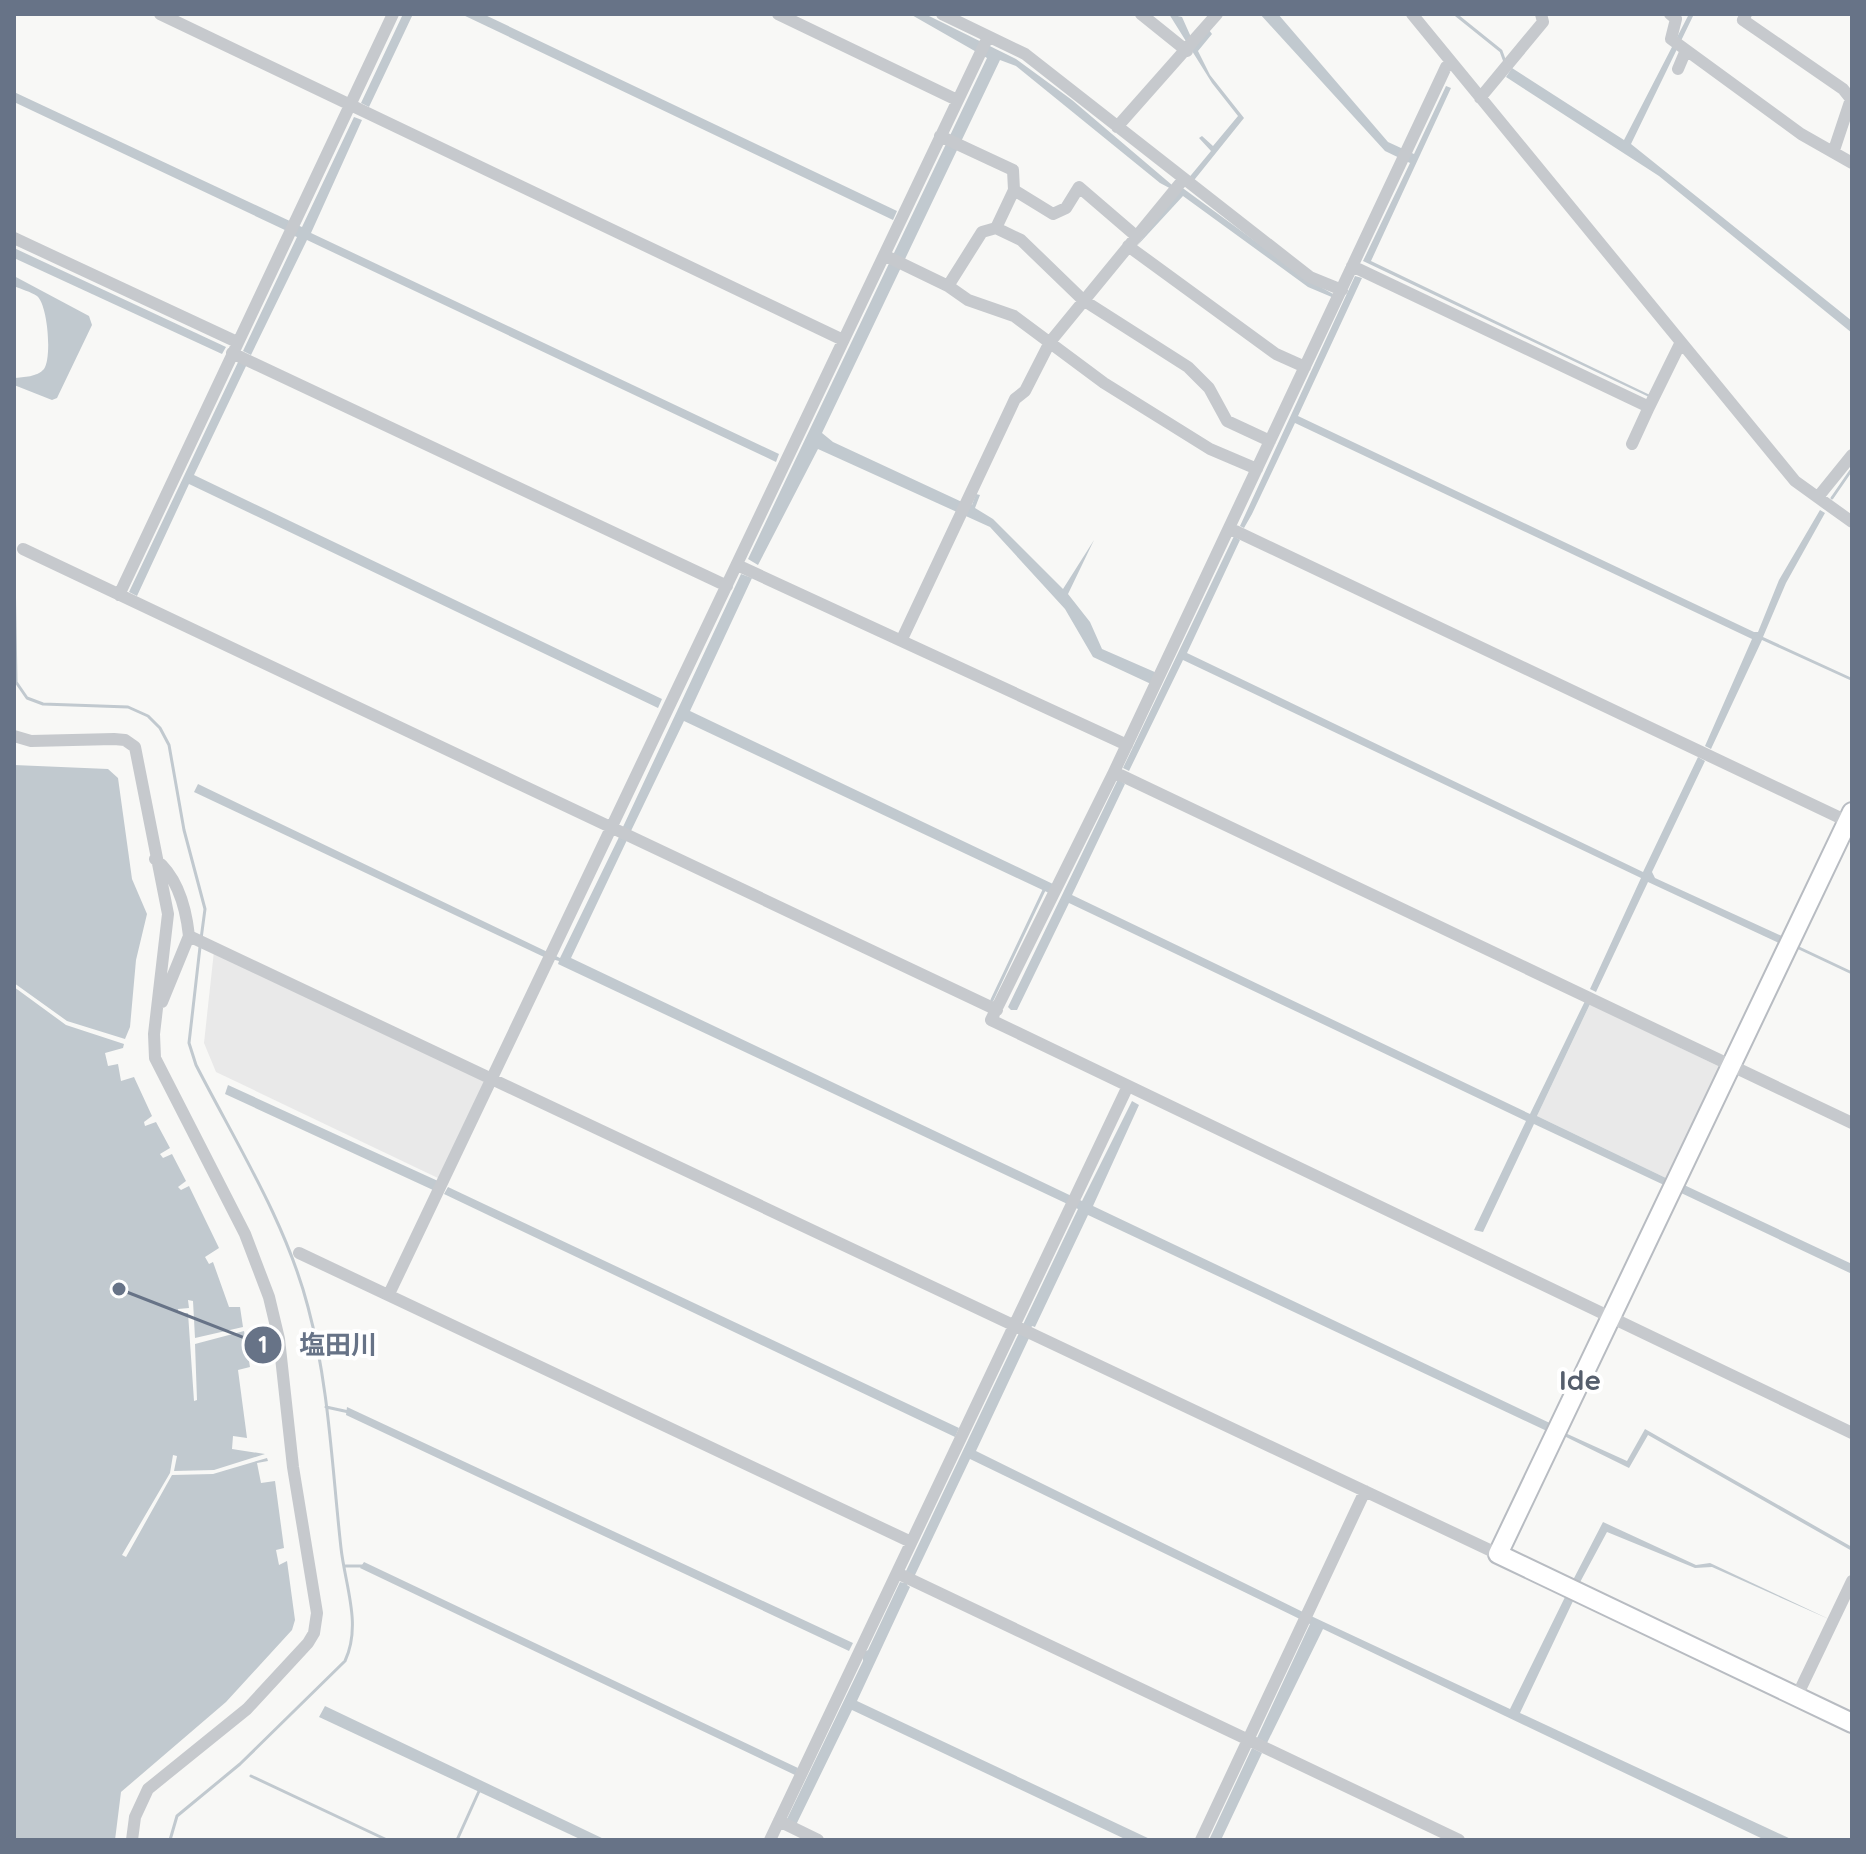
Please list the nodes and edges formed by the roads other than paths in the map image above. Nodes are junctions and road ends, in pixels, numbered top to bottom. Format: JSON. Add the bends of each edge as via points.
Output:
{"nodes":[{"id":1,"x":160,"y":14,"type":"edge"},
{"id":2,"x":393,"y":14,"type":"edge"},
{"id":3,"x":778,"y":14,"type":"edge"},
{"id":4,"x":942,"y":14,"type":"edge"},
{"id":5,"x":1141,"y":14,"type":"edge"},
{"id":6,"x":1217,"y":14,"type":"edge"},
{"id":7,"x":1412,"y":14,"type":"edge"},
{"id":8,"x":1541,"y":14,"type":"edge"},
{"id":9,"x":1670,"y":14,"type":"edge"},
{"id":10,"x":1746,"y":14,"type":"edge"},
{"id":11,"x":987,"y":40,"type":"junction"},
{"id":12,"x":1190,"y":47,"type":"junction"},
{"id":13,"x":1684,"y":48,"type":"junction"},
{"id":14,"x":1452,"y":63,"type":"junction"},
{"id":15,"x":1678,"y":69,"type":"dead end"},
{"id":16,"x":1480,"y":98,"type":"junction"},
{"id":17,"x":957,"y":100,"type":"junction"},
{"id":18,"x":350,"y":105,"type":"junction"},
{"id":19,"x":1117,"y":127,"type":"junction"},
{"id":20,"x":940,"y":136,"type":"junction"},
{"id":21,"x":1834,"y":150,"type":"junction"},
{"id":22,"x":1852,"y":163,"type":"edge"},
{"id":23,"x":1178,"y":186,"type":"junction"},
{"id":24,"x":1014,"y":190,"type":"junction"},
{"id":25,"x":996,"y":228,"type":"junction"},
{"id":26,"x":14,"y":238,"type":"edge"},
{"id":27,"x":1132,"y":241,"type":"junction"},
{"id":28,"x":888,"y":257,"type":"junction"},
{"id":29,"x":1352,"y":266,"type":"junction"},
{"id":30,"x":948,"y":286,"type":"junction"},
{"id":31,"x":1342,"y":290,"type":"junction"},
{"id":32,"x":1083,"y":300,"type":"junction"},
{"id":33,"x":843,"y":340,"type":"junction"},
{"id":34,"x":1050,"y":342,"type":"junction"},
{"id":35,"x":1680,"y":344,"type":"junction"},
{"id":36,"x":236,"y":355,"type":"junction"},
{"id":37,"x":1305,"y":367,"type":"junction"},
{"id":38,"x":1649,"y":407,"type":"junction"},
{"id":39,"x":1270,"y":441,"type":"junction"},
{"id":40,"x":1632,"y":444,"type":"dead end"},
{"id":41,"x":1852,"y":455,"type":"edge"},
{"id":42,"x":1257,"y":469,"type":"junction"},
{"id":43,"x":1818,"y":497,"type":"junction"},
{"id":44,"x":1852,"y":522,"type":"edge"},
{"id":45,"x":1229,"y":528,"type":"junction"},
{"id":46,"x":23,"y":549,"type":"dead end"},
{"id":47,"x":745,"y":568,"type":"junction"},
{"id":48,"x":727,"y":586,"type":"junction"},
{"id":49,"x":119,"y":595,"type":"junction"},
{"id":50,"x":902,"y":639,"type":"junction"},
{"id":51,"x":14,"y":736,"type":"edge"},
{"id":52,"x":1127,"y":745,"type":"junction"},
{"id":53,"x":1114,"y":772,"type":"junction"},
{"id":54,"x":1851,"y":819,"type":"edge"},
{"id":55,"x":621,"y":832,"type":"junction"},
{"id":56,"x":155,"y":859,"type":"junction"},
{"id":57,"x":192,"y":937,"type":"junction"},
{"id":58,"x":159,"y":1004,"type":"junction"},
{"id":59,"x":997,"y":1010,"type":"junction"},
{"id":60,"x":1730,"y":1066,"type":"junction"},
{"id":61,"x":493,"y":1078,"type":"junction"},
{"id":62,"x":1127,"y":1088,"type":"junction"},
{"id":63,"x":1852,"y":1123,"type":"edge"},
{"id":64,"x":299,"y":1253,"type":"dead end"},
{"id":65,"x":389,"y":1294,"type":"junction"},
{"id":66,"x":1610,"y":1318,"type":"junction"},
{"id":67,"x":1023,"y":1328,"type":"junction"},
{"id":68,"x":1852,"y":1433,"type":"edge"},
{"id":69,"x":1365,"y":1491,"type":"junction"},
{"id":70,"x":911,"y":1542,"type":"junction"},
{"id":71,"x":1498,"y":1554,"type":"junction"},
{"id":72,"x":905,"y":1577,"type":"junction"},
{"id":73,"x":1852,"y":1581,"type":"edge"},
{"id":74,"x":1797,"y":1696,"type":"junction"},
{"id":75,"x":1852,"y":1723,"type":"edge"},
{"id":76,"x":1256,"y":1744,"type":"junction"},
{"id":77,"x":786,"y":1825,"type":"junction"},
{"id":78,"x":132,"y":1840,"type":"edge"},
{"id":79,"x":770,"y":1840,"type":"edge"},
{"id":80,"x":818,"y":1840,"type":"edge"},
{"id":81,"x":1201,"y":1840,"type":"edge"},
{"id":82,"x":1459,"y":1840,"type":"edge"}],
"edges":[{"from":1,"to":18,"type":"street"},
{"from":2,"to":18,"type":"street"},
{"from":3,"to":17,"type":"street"},
{"from":4,"to":11,"type":"street"},
{"from":5,"to":12,"type":"street"},
{"from":6,"to":12,"type":"street"},
{"from":7,"to":14,"type":"street"},
{"from":8,"to":16,"type":"street","via":[[1543,22]]},
{"from":9,"to":13,"type":"street","via":[[1676,19],[1671,39]]},
{"from":10,"to":21,"type":"street","via":[[1743,20],[1851,99]]},
{"from":11,"to":17,"type":"street"},
{"from":11,"to":19,"type":"street","via":[[1025,54]]},
{"from":12,"to":19,"type":"street"},
{"from":13,"to":15,"type":"street"},
{"from":13,"to":21,"type":"street","via":[[1801,134]]},
{"from":14,"to":16,"type":"street"},
{"from":14,"to":29,"type":"street"},
{"from":16,"to":35,"type":"street"},
{"from":17,"to":20,"type":"street"},
{"from":18,"to":33,"type":"street"},
{"from":18,"to":36,"type":"street"},
{"from":19,"to":23,"type":"street"},
{"from":20,"to":24,"type":"street","via":[[1013,170]]},
{"from":20,"to":28,"type":"street"},
{"from":21,"to":22,"type":"street"},
{"from":23,"to":27,"type":"street"},
{"from":23,"to":31,"type":"street","via":[[1310,277]]},
{"from":24,"to":25,"type":"street"},
{"from":24,"to":27,"type":"street","via":[[1053,214],[1066,208],[1079,187]]},
{"from":25,"to":30,"type":"street","via":[[982,232]]},
{"from":25,"to":32,"type":"street","via":[[1021,240]]},
{"from":26,"to":36,"type":"street"},
{"from":27,"to":32,"type":"street"},
{"from":27,"to":37,"type":"street","via":[[1276,354]]},
{"from":28,"to":30,"type":"street"},
{"from":28,"to":33,"type":"street"},
{"from":29,"to":31,"type":"street"},
{"from":29,"to":38,"type":"street"},
{"from":30,"to":34,"type":"street","via":[[968,300],[1014,316]]},
{"from":31,"to":37,"type":"street"},
{"from":32,"to":34,"type":"street"},
{"from":32,"to":39,"type":"street","via":[[1188,367],[1209,388],[1227,421]]},
{"from":33,"to":47,"type":"street","via":[[785,462]]},
{"from":34,"to":42,"type":"street","via":[[1104,383],[1210,449]]},
{"from":34,"to":50,"type":"street","via":[[1025,391],[1015,399]]},
{"from":35,"to":38,"type":"street"},
{"from":35,"to":43,"type":"street","via":[[1795,481]]},
{"from":36,"to":48,"type":"street"},
{"from":36,"to":49,"type":"street"},
{"from":37,"to":39,"type":"street"},
{"from":38,"to":40,"type":"street"},
{"from":39,"to":42,"type":"street"},
{"from":41,"to":43,"type":"street"},
{"from":42,"to":45,"type":"street"},
{"from":43,"to":44,"type":"street"},
{"from":45,"to":52,"type":"street"},
{"from":45,"to":54,"type":"street"},
{"from":46,"to":49,"type":"street"},
{"from":47,"to":48,"type":"street"},
{"from":47,"to":50,"type":"street"},
{"from":48,"to":55,"type":"street","via":[[669,708]]},
{"from":49,"to":55,"type":"street"},
{"from":50,"to":52,"type":"street"},
{"from":51,"to":56,"type":"street","via":[[31,741],[114,739],[135,747]]},
{"from":52,"to":53,"type":"street"},
{"from":53,"to":59,"type":"street"},
{"from":53,"to":60,"type":"street"},
{"from":54,"to":60,"type":"street"},
{"from":55,"to":59,"type":"street"},
{"from":55,"to":61,"type":"street","via":[[551,956]]},
{"from":56,"to":57,"type":"street","via":[[165,867],[186,907]]},
{"from":56,"to":58,"type":"street","via":[[168,914]]},
{"from":57,"to":58,"type":"street","via":[[165,1001]]},
{"from":57,"to":61,"type":"street"},
{"from":58,"to":78,"type":"street","via":[[155,1058],[245,1234],[269,1297],[316,1623],[308,1643],[247,1709],[148,1789],[135,1817]]},
{"from":59,"to":62,"type":"street","via":[[991,1020]]},
{"from":60,"to":63,"type":"street"},
{"from":60,"to":66,"type":"street"},
{"from":61,"to":65,"type":"street"},
{"from":61,"to":67,"type":"street"},
{"from":62,"to":66,"type":"street"},
{"from":62,"to":67,"type":"street","via":[[1070,1207]]},
{"from":64,"to":65,"type":"street"},
{"from":65,"to":70,"type":"street"},
{"from":66,"to":68,"type":"street"},
{"from":66,"to":71,"type":"street"},
{"from":67,"to":69,"type":"street"},
{"from":67,"to":70,"type":"street","via":[[962,1434]]},
{"from":69,"to":71,"type":"street"},
{"from":69,"to":76,"type":"street"},
{"from":70,"to":72,"type":"street"},
{"from":71,"to":74,"type":"street"},
{"from":72,"to":76,"type":"street"},
{"from":72,"to":77,"type":"street","via":[[860,1651],[802,1774]]},
{"from":73,"to":74,"type":"street"},
{"from":74,"to":75,"type":"street"},
{"from":76,"to":81,"type":"street"},
{"from":76,"to":82,"type":"street"},
{"from":77,"to":79,"type":"street"},
{"from":77,"to":80,"type":"street"}]}
